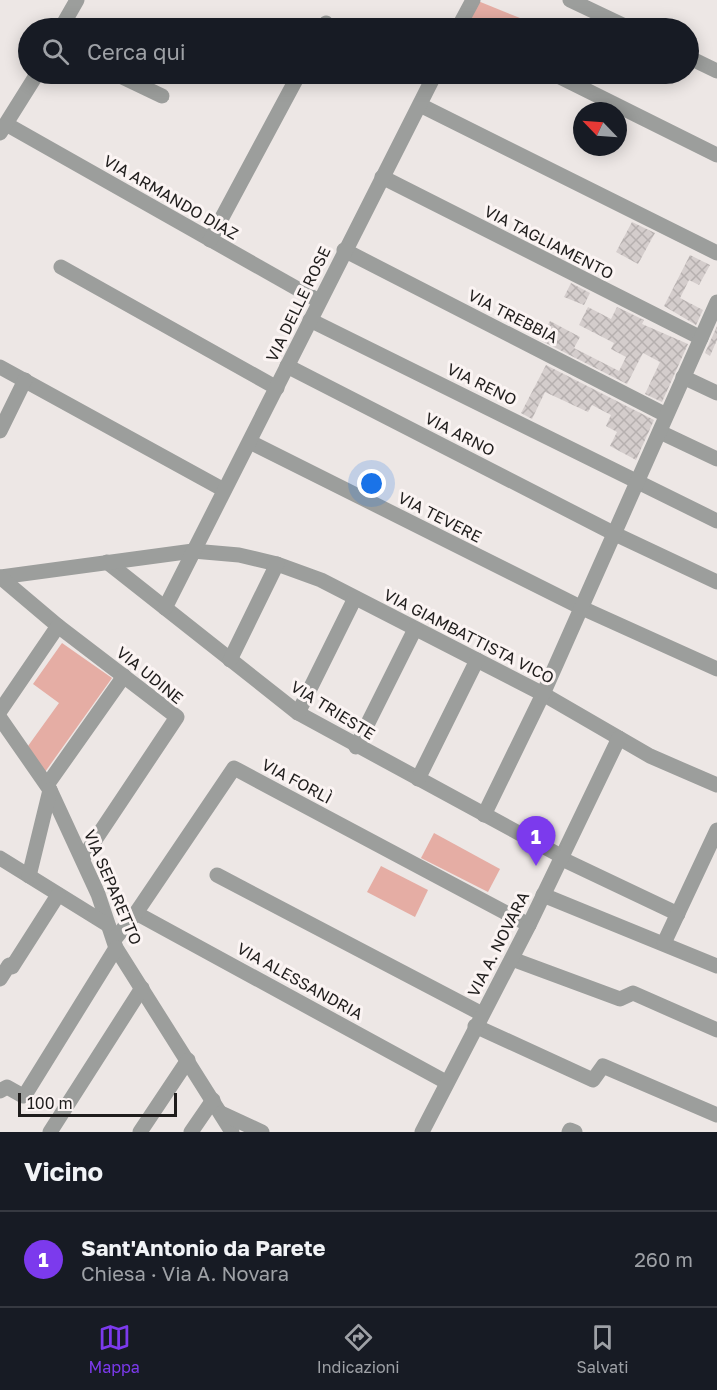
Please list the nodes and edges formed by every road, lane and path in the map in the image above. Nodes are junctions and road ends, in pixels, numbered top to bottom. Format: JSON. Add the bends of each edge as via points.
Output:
{"nodes":[{"id":1,"x":77,"y":0,"type":"edge"},
{"id":2,"x":471,"y":0,"type":"edge"},
{"id":3,"x":570,"y":0,"type":"edge"},
{"id":4,"x":67,"y":18,"type":"edge"},
{"id":5,"x":464,"y":18,"type":"edge"},
{"id":6,"x":608,"y":18,"type":"edge"},
{"id":7,"x":699,"y":62,"type":"edge"},
{"id":8,"x":717,"y":71,"type":"edge"},
{"id":9,"x":31,"y":84,"type":"edge"},
{"id":10,"x":137,"y":84,"type":"edge"},
{"id":11,"x":294,"y":84,"type":"edge"},
{"id":12,"x":430,"y":84,"type":"edge"},
{"id":13,"x":574,"y":84,"type":"edge"},
{"id":14,"x":162,"y":96,"type":"dead end"},
{"id":15,"x":420,"y":105,"type":"junction"},
{"id":16,"x":3,"y":128,"type":"edge"},
{"id":17,"x":717,"y":155,"type":"edge"},
{"id":18,"x":382,"y":177,"type":"junction"},
{"id":19,"x":210,"y":240,"type":"junction"},
{"id":20,"x":344,"y":250,"type":"junction"},
{"id":21,"x":717,"y":252,"type":"edge"},
{"id":22,"x":61,"y":267,"type":"dead end"},
{"id":23,"x":319,"y":301,"type":"junction"},
{"id":24,"x":717,"y":302,"type":"edge"},
{"id":25,"x":310,"y":320,"type":"junction"},
{"id":26,"x":701,"y":338,"type":"junction"},
{"id":27,"x":288,"y":366,"type":"junction"},
{"id":28,"x":0,"y":367,"type":"edge"},
{"id":29,"x":683,"y":377,"type":"junction"},
{"id":30,"x":25,"y":380,"type":"junction"},
{"id":31,"x":277,"y":388,"type":"junction"},
{"id":32,"x":717,"y":393,"type":"edge"},
{"id":33,"x":666,"y":415,"type":"junction"},
{"id":34,"x":0,"y":431,"type":"edge"},
{"id":35,"x":660,"y":432,"type":"junction"},
{"id":36,"x":250,"y":442,"type":"junction"},
{"id":37,"x":717,"y":459,"type":"edge"},
{"id":38,"x":637,"y":482,"type":"junction"},
{"id":39,"x":224,"y":490,"type":"junction"},
{"id":40,"x":717,"y":521,"type":"edge"},
{"id":41,"x":615,"y":534,"type":"junction"},
{"id":42,"x":193,"y":551,"type":"junction"},
{"id":43,"x":107,"y":562,"type":"junction"},
{"id":44,"x":277,"y":564,"type":"junction"},
{"id":45,"x":0,"y":577,"type":"edge"},
{"id":46,"x":717,"y":582,"type":"edge"},
{"id":47,"x":355,"y":598,"type":"junction"},
{"id":48,"x":165,"y":608,"type":"junction"},
{"id":49,"x":582,"y":608,"type":"junction"},
{"id":50,"x":58,"y":626,"type":"junction"},
{"id":51,"x":415,"y":628,"type":"junction"},
{"id":52,"x":230,"y":660,"type":"junction"},
{"id":53,"x":477,"y":660,"type":"junction"},
{"id":54,"x":717,"y":669,"type":"edge"},
{"id":55,"x":124,"y":676,"type":"junction"},
{"id":56,"x":543,"y":694,"type":"junction"},
{"id":57,"x":0,"y":711,"type":"edge"},
{"id":58,"x":298,"y":714,"type":"junction"},
{"id":59,"x":0,"y":717,"type":"edge"},
{"id":60,"x":619,"y":738,"type":"junction"},
{"id":61,"x":357,"y":747,"type":"junction"},
{"id":62,"x":418,"y":779,"type":"junction"},
{"id":63,"x":717,"y":785,"type":"edge"},
{"id":64,"x":48,"y":787,"type":"junction"},
{"id":65,"x":484,"y":815,"type":"junction"},
{"id":66,"x":717,"y":830,"type":"edge"},
{"id":67,"x":561,"y":857,"type":"junction"},
{"id":68,"x":0,"y":858,"type":"edge"},
{"id":69,"x":83,"y":858,"type":"junction"},
{"id":70,"x":29,"y":876,"type":"junction"},
{"id":71,"x":217,"y":876,"type":"dead end"},
{"id":72,"x":58,"y":895,"type":"junction"},
{"id":73,"x":543,"y":895,"type":"junction"},
{"id":74,"x":136,"y":913,"type":"junction"},
{"id":75,"x":678,"y":914,"type":"junction"},
{"id":76,"x":529,"y":925,"type":"junction"},
{"id":77,"x":108,"y":926,"type":"junction"},
{"id":78,"x":664,"y":943,"type":"junction"},
{"id":79,"x":115,"y":944,"type":"junction"},
{"id":80,"x":512,"y":959,"type":"junction"},
{"id":81,"x":717,"y":966,"type":"edge"},
{"id":82,"x":0,"y":979,"type":"edge"},
{"id":83,"x":142,"y":988,"type":"junction"},
{"id":84,"x":479,"y":1020,"type":"junction"},
{"id":85,"x":717,"y":1030,"type":"edge"},
{"id":86,"x":188,"y":1060,"type":"junction"},
{"id":87,"x":446,"y":1082,"type":"junction"},
{"id":88,"x":1,"y":1089,"type":"edge"},
{"id":89,"x":217,"y":1106,"type":"junction"},
{"id":90,"x":717,"y":1115,"type":"edge"},
{"id":91,"x":50,"y":1132,"type":"edge"},
{"id":92,"x":140,"y":1132,"type":"edge"},
{"id":93,"x":190,"y":1132,"type":"edge"},
{"id":94,"x":232,"y":1132,"type":"edge"},
{"id":95,"x":262,"y":1132,"type":"edge"},
{"id":96,"x":422,"y":1132,"type":"edge"},
{"id":97,"x":569,"y":1132,"type":"edge"},
{"id":98,"x":575,"y":1132,"type":"edge"}],
"edges":[{"from":1,"to":4,"type":"street"},
{"from":2,"to":5,"type":"street"},
{"from":3,"to":6,"type":"street"},
{"from":7,"to":8,"type":"street"},
{"from":9,"to":16,"type":"street"},
{"from":10,"to":14,"type":"street"},
{"from":11,"to":19,"type":"street"},
{"from":12,"to":15,"type":"street","name":"VIA DELLE ROSE"},
{"from":13,"to":17,"type":"street"},
{"from":15,"to":18,"type":"street","name":"VIA DELLE ROSE"},
{"from":15,"to":21,"type":"street"},
{"from":16,"to":19,"type":"street","name":"VIA ARMANDO DIAZ"},
{"from":18,"to":20,"type":"street","name":"VIA DELLE ROSE"},
{"from":18,"to":26,"type":"street","name":"VIA TAGLIAMENTO"},
{"from":19,"to":23,"type":"street","name":"VIA ARMANDO DIAZ"},
{"from":20,"to":23,"type":"street","name":"VIA DELLE ROSE"},
{"from":20,"to":33,"type":"street","name":"VIA TREBBIA"},
{"from":22,"to":31,"type":"street"},
{"from":23,"to":25,"type":"street","name":"VIA DELLE ROSE"},
{"from":24,"to":26,"type":"street"},
{"from":25,"to":27,"type":"street","name":"VIA DELLE ROSE"},
{"from":25,"to":38,"type":"street","name":"VIA RENO"},
{"from":26,"to":29,"type":"street"},
{"from":27,"to":31,"type":"street","name":"VIA DELLE ROSE"},
{"from":27,"to":41,"type":"street","name":"VIA ARNO"},
{"from":28,"to":30,"type":"street"},
{"from":29,"to":32,"type":"street"},
{"from":29,"to":33,"type":"street"},
{"from":30,"to":34,"type":"street"},
{"from":30,"to":39,"type":"street"},
{"from":31,"to":36,"type":"street","name":"VIA DELLE ROSE"},
{"from":33,"to":35,"type":"street"},
{"from":35,"to":37,"type":"street"},
{"from":35,"to":38,"type":"street"},
{"from":36,"to":39,"type":"street","name":"VIA DELLE ROSE"},
{"from":36,"to":49,"type":"street","name":"VIA TEVERE"},
{"from":38,"to":40,"type":"street","name":"VIA RENO"},
{"from":38,"to":41,"type":"street"},
{"from":39,"to":42,"type":"street","name":"VIA DELLE ROSE"},
{"from":41,"to":46,"type":"street","name":"VIA ARNO"},
{"from":41,"to":49,"type":"street"},
{"from":42,"to":43,"type":"street","name":"VIA GIAMBATTISTA VICO"},
{"from":42,"to":44,"type":"street","name":"VIA GIAMBATTISTA VICO","via":[[239,555]]},
{"from":42,"to":48,"type":"street","name":"VIA DELLE ROSE"},
{"from":43,"to":45,"type":"street","name":"VIA GIAMBATTISTA VICO"},
{"from":43,"to":48,"type":"street","name":"VIA TRIESTE"},
{"from":44,"to":47,"type":"street","name":"VIA GIAMBATTISTA VICO"},
{"from":44,"to":52,"type":"street"},
{"from":45,"to":50,"type":"street","name":"VIA UDINE"},
{"from":47,"to":51,"type":"street","name":"VIA GIAMBATTISTA VICO"},
{"from":47,"to":58,"type":"street"},
{"from":48,"to":52,"type":"street","name":"VIA TRIESTE"},
{"from":49,"to":54,"type":"street","name":"VIA TEVERE"},
{"from":49,"to":56,"type":"street"},
{"from":50,"to":55,"type":"street","name":"VIA UDINE"},
{"from":50,"to":57,"type":"street"},
{"from":51,"to":53,"type":"street","name":"VIA GIAMBATTISTA VICO"},
{"from":51,"to":61,"type":"street"},
{"from":52,"to":58,"type":"street","name":"VIA TRIESTE"},
{"from":53,"to":56,"type":"street","name":"VIA GIAMBATTISTA VICO"},
{"from":53,"to":62,"type":"street"},
{"from":55,"to":64,"type":"street"},
{"from":55,"to":69,"type":"street","name":"VIA UDINE","via":[[177,717]]},
{"from":56,"to":60,"type":"street","name":"VIA GIAMBATTISTA VICO"},
{"from":56,"to":65,"type":"street"},
{"from":58,"to":61,"type":"street","name":"VIA TRIESTE"},
{"from":59,"to":64,"type":"street","name":"VIA SEPARETTO"},
{"from":60,"to":63,"type":"street","name":"VIA GIAMBATTISTA VICO"},
{"from":60,"to":67,"type":"street","name":"VIA A. NOVARA"},
{"from":61,"to":62,"type":"street","name":"VIA TRIESTE"},
{"from":62,"to":65,"type":"street","name":"VIA TRIESTE"},
{"from":64,"to":69,"type":"street","name":"VIA SEPARETTO"},
{"from":64,"to":70,"type":"street"},
{"from":65,"to":67,"type":"street","name":"VIA TRIESTE"},
{"from":66,"to":75,"type":"street"},
{"from":67,"to":73,"type":"street","name":"VIA A. NOVARA"},
{"from":67,"to":75,"type":"street","name":"VIA TRIESTE"},
{"from":68,"to":70,"type":"street"},
{"from":69,"to":77,"type":"street","name":"VIA SEPARETTO"},
{"from":70,"to":72,"type":"street"},
{"from":71,"to":84,"type":"street"},
{"from":72,"to":77,"type":"street"},
{"from":72,"to":82,"type":"street","via":[[12,967],[9,965]]},
{"from":73,"to":76,"type":"street","name":"VIA A. NOVARA"},
{"from":73,"to":78,"type":"street"},
{"from":74,"to":76,"type":"street","name":"VIA FORLÌ","via":[[234,768]]},
{"from":74,"to":79,"type":"street","name":"VIA FORLÌ"},
{"from":74,"to":87,"type":"street","name":"VIA ALESSANDRIA"},
{"from":75,"to":78,"type":"street"},
{"from":76,"to":80,"type":"street","name":"VIA A. NOVARA"},
{"from":77,"to":79,"type":"street","name":"VIA SEPARETTO"},
{"from":78,"to":81,"type":"street"},
{"from":79,"to":83,"type":"street","name":"VIA SEPARETTO"},
{"from":79,"to":88,"type":"street","name":"VIA FORLÌ","via":[[28,1090],[23,1096],[7,1087]]},
{"from":80,"to":84,"type":"street","name":"VIA A. NOVARA"},
{"from":80,"to":85,"type":"street","via":[[620,999],[633,993]]},
{"from":83,"to":86,"type":"street","name":"VIA SEPARETTO"},
{"from":83,"to":91,"type":"street"},
{"from":84,"to":87,"type":"street","name":"VIA A. NOVARA"},
{"from":84,"to":90,"type":"street","via":[[593,1080],[603,1065]]},
{"from":86,"to":89,"type":"street","name":"VIA SEPARETTO"},
{"from":86,"to":92,"type":"street"},
{"from":87,"to":96,"type":"street","name":"VIA A. NOVARA"},
{"from":89,"to":93,"type":"street"},
{"from":89,"to":94,"type":"street","name":"VIA SEPARETTO"},
{"from":89,"to":95,"type":"street"},
{"from":97,"to":98,"type":"street"}]}
